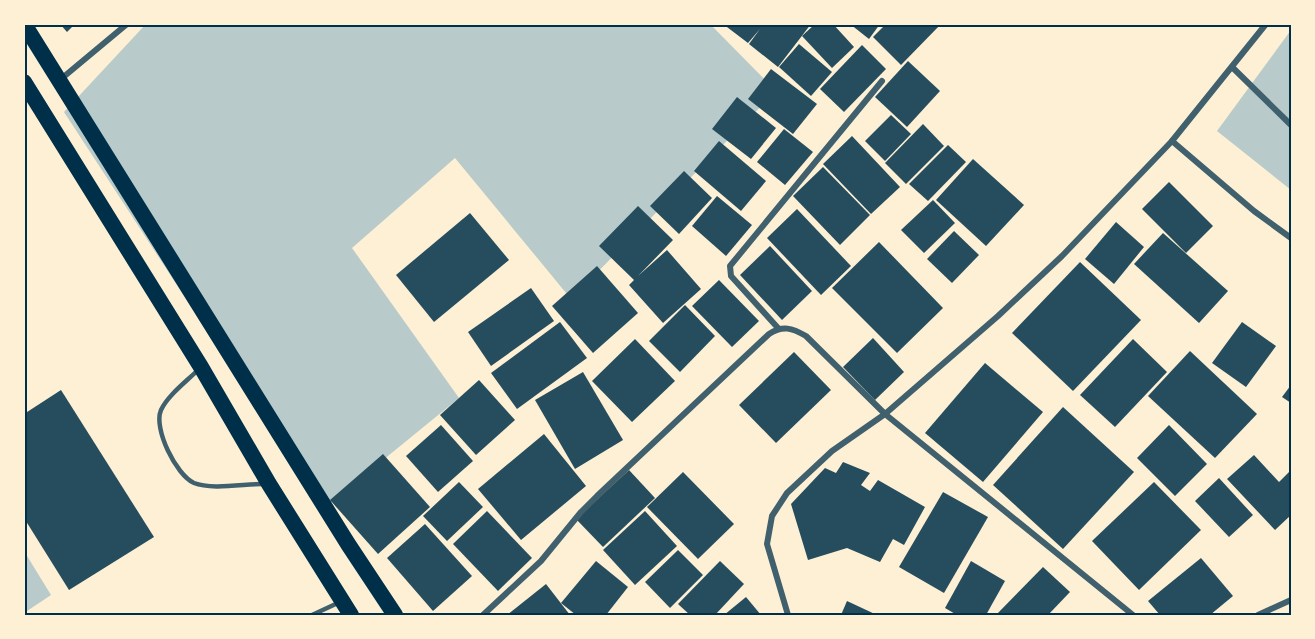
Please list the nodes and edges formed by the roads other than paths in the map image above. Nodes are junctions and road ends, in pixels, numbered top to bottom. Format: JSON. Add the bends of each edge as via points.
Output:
{"nodes":[{"id":1,"x":24,"y":24,"type":"edge"},
{"id":2,"x":127,"y":24,"type":"edge"},
{"id":3,"x":1266,"y":24,"type":"edge"},
{"id":4,"x":1233,"y":67,"type":"junction"},
{"id":5,"x":59,"y":80,"type":"junction"},
{"id":6,"x":882,"y":81,"type":"dead end"},
{"id":7,"x":24,"y":82,"type":"edge"},
{"id":8,"x":1291,"y":125,"type":"edge"},
{"id":9,"x":1172,"y":141,"type":"junction"},
{"id":10,"x":1291,"y":238,"type":"edge"},
{"id":11,"x":778,"y":328,"type":"junction"},
{"id":12,"x":201,"y":367,"type":"junction"},
{"id":13,"x":885,"y":414,"type":"junction"},
{"id":14,"x":269,"y":484,"type":"junction"},
{"id":15,"x":1291,"y":600,"type":"edge"},
{"id":16,"x":347,"y":608,"type":"edge"},
{"id":17,"x":312,"y":615,"type":"edge"},
{"id":18,"x":395,"y":615,"type":"edge"},
{"id":19,"x":483,"y":615,"type":"edge"},
{"id":20,"x":788,"y":615,"type":"edge"},
{"id":21,"x":1132,"y":615,"type":"edge"},
{"id":22,"x":1258,"y":615,"type":"edge"}],
"edges":[{"from":1,"to":5,"type":"highway"},
{"from":2,"to":5,"type":"street"},
{"from":3,"to":4,"type":"street"},
{"from":4,"to":8,"type":"street"},
{"from":4,"to":9,"type":"street"},
{"from":5,"to":18,"type":"highway"},
{"from":6,"to":11,"type":"street","via":[[730,266],[731,276]]},
{"from":7,"to":12,"type":"highway"},
{"from":9,"to":10,"type":"street"},
{"from":9,"to":13,"type":"street","via":[[1062,256]]},
{"from":11,"to":13,"type":"street","via":[[806,336]]},
{"from":11,"to":19,"type":"street","via":[[597,496],[542,561]]},
{"from":12,"to":14,"type":"highway"},
{"from":12,"to":14,"type":"lane","via":[[159,414],[164,439],[178,470],[205,486]]},
{"from":13,"to":20,"type":"street","via":[[832,451],[787,493],[772,516],[767,544]]},
{"from":13,"to":21,"type":"street"},
{"from":14,"to":16,"type":"highway"},
{"from":15,"to":22,"type":"street"},
{"from":16,"to":17,"type":"lane"}]}
